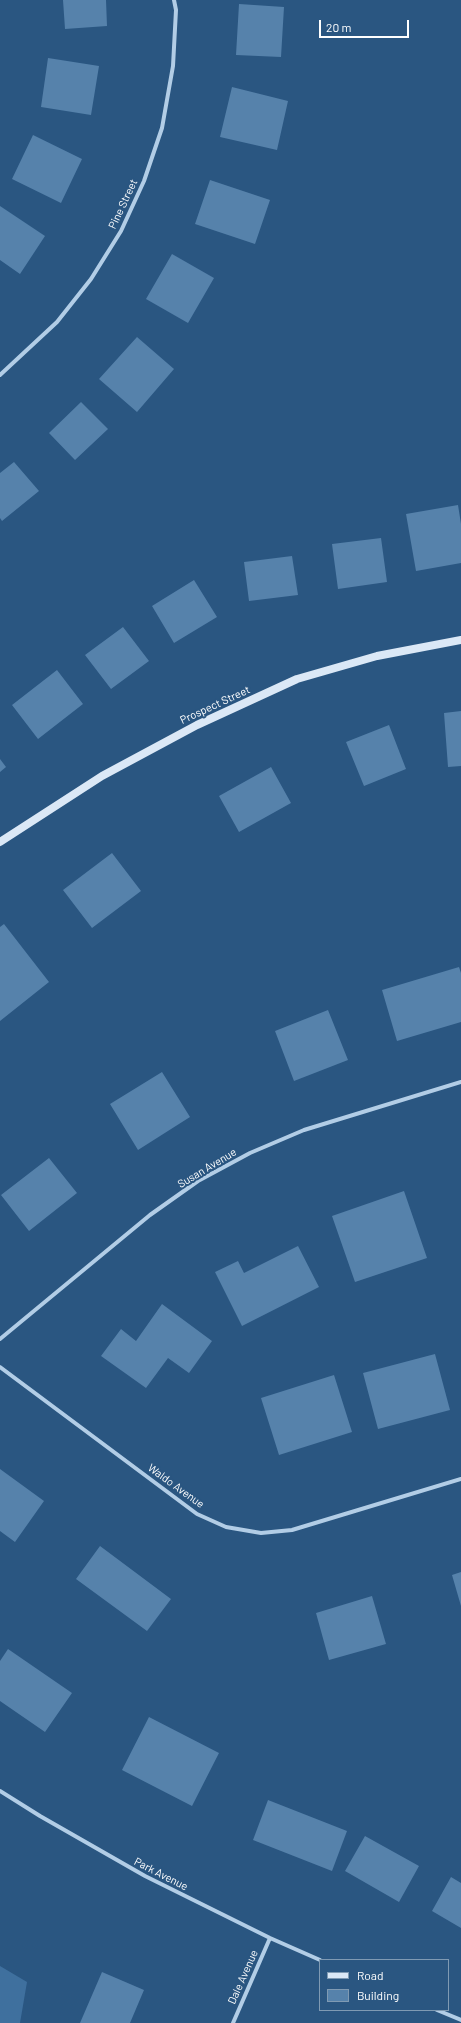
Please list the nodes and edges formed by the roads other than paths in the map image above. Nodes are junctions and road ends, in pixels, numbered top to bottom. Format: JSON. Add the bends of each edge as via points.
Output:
{"nodes":[{"id":1,"x":174,"y":0,"type":"edge"},
{"id":2,"x":0,"y":375,"type":"edge"},
{"id":3,"x":461,"y":640,"type":"edge"},
{"id":4,"x":0,"y":842,"type":"edge"},
{"id":5,"x":461,"y":1082,"type":"edge"},
{"id":6,"x":0,"y":1339,"type":"edge"},
{"id":7,"x":0,"y":1366,"type":"edge"},
{"id":8,"x":461,"y":1479,"type":"edge"},
{"id":9,"x":0,"y":1791,"type":"edge"},
{"id":10,"x":270,"y":1938,"type":"junction"},
{"id":11,"x":319,"y":1960,"type":"edge"},
{"id":12,"x":439,"y":2011,"type":"edge"},
{"id":13,"x":461,"y":2020,"type":"edge"},
{"id":14,"x":233,"y":2023,"type":"edge"}],
"edges":[{"from":1,"to":2,"type":"street","name":"Pine Street","via":[[176,10],[173,66],[162,128],[141,188],[121,231],[91,278],[57,322]]},
{"from":3,"to":4,"type":"main road","name":"Prospect Street","via":[[377,656],[297,680],[197,725],[102,776]]},
{"from":5,"to":6,"type":"street","name":"Susan Avenue","via":[[304,1130],[250,1153],[198,1182],[150,1215]]},
{"from":7,"to":8,"type":"street","name":"Waldo Avenue","via":[[197,1514],[226,1527],[261,1532],[292,1530]]},
{"from":9,"to":10,"type":"street","name":"Park Avenue","via":[[144,1876]]},
{"from":10,"to":11,"type":"street","name":"Park Avenue"},
{"from":10,"to":14,"type":"street","name":"Dale Avenue"},
{"from":12,"to":13,"type":"street"}]}
